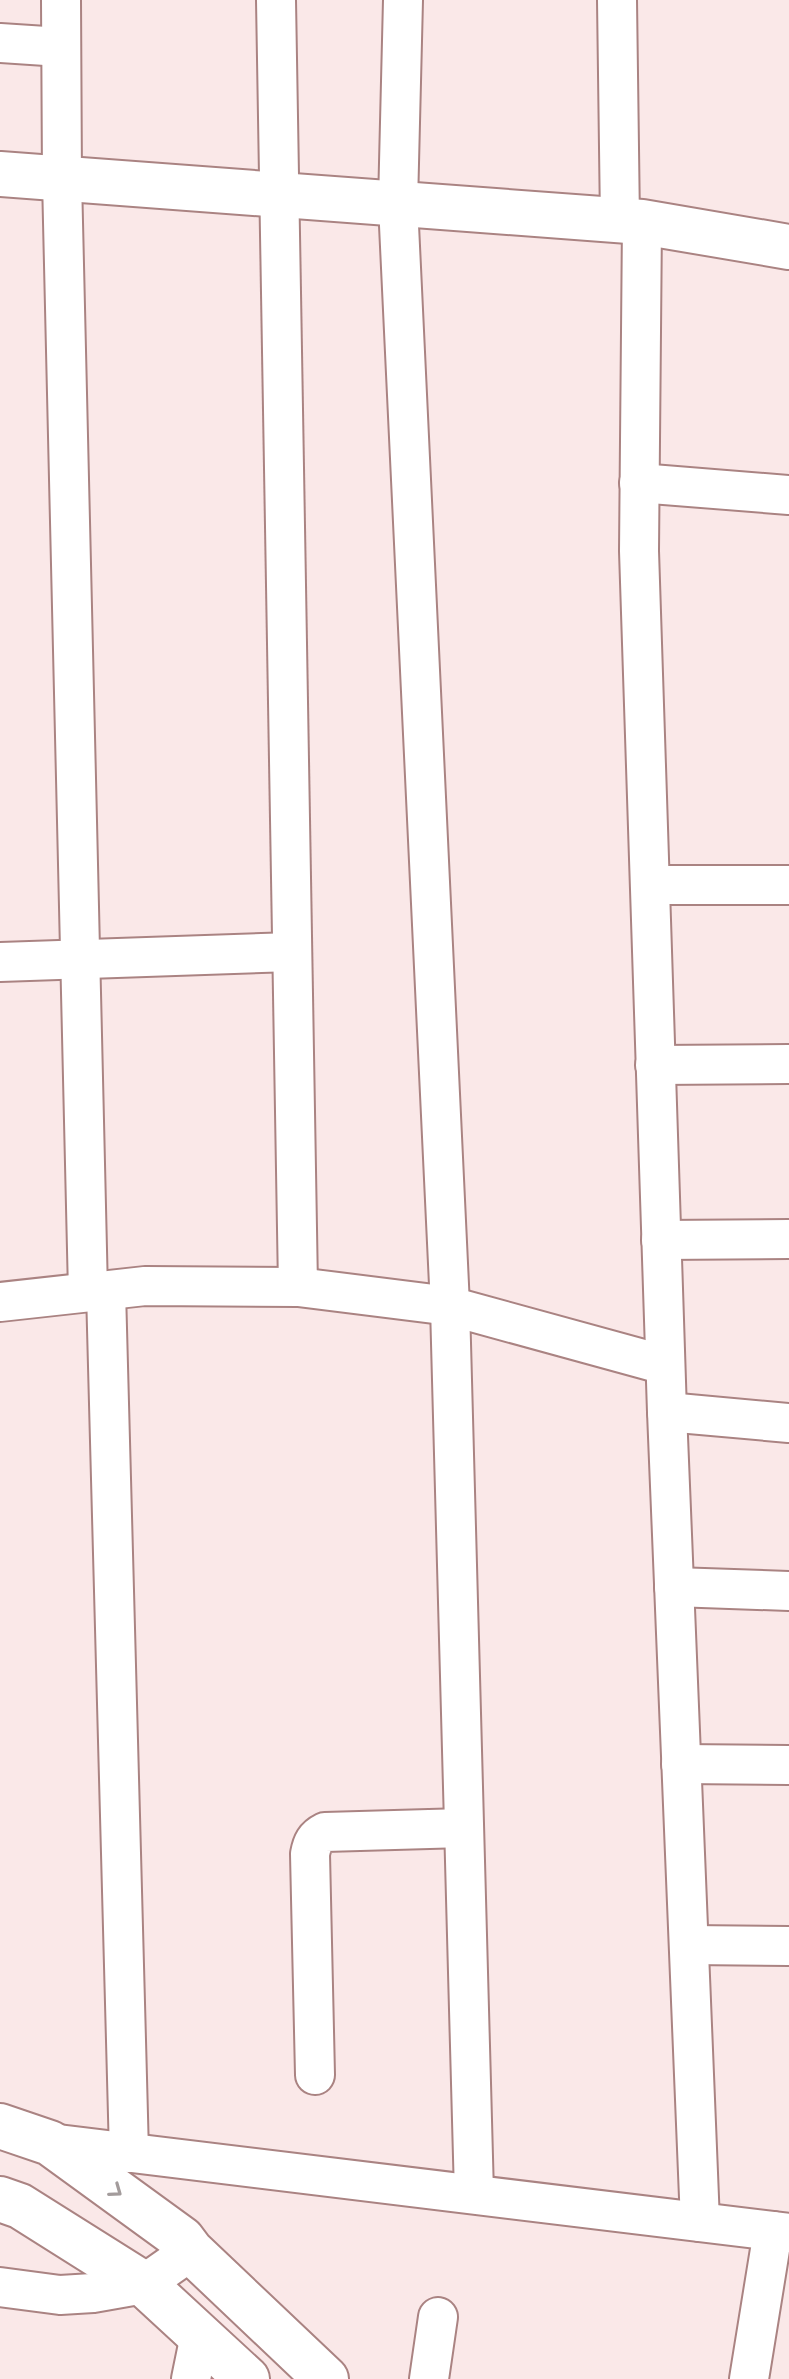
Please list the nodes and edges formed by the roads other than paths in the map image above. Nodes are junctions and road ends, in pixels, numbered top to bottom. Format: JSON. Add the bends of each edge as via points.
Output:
{"nodes":[{"id":1,"x":61,"y":0,"type":"edge"},
{"id":2,"x":276,"y":0,"type":"edge"},
{"id":3,"x":403,"y":0,"type":"edge"},
{"id":4,"x":617,"y":0,"type":"edge"},
{"id":5,"x":0,"y":43,"type":"edge"},
{"id":6,"x":61,"y":47,"type":"junction"},
{"id":7,"x":0,"y":174,"type":"edge"},
{"id":8,"x":62,"y":179,"type":"junction"},
{"id":9,"x":278,"y":195,"type":"junction"},
{"id":10,"x":398,"y":204,"type":"junction"},
{"id":11,"x":631,"y":222,"type":"junction"},
{"id":12,"x":789,"y":247,"type":"edge"},
{"id":13,"x":639,"y":483,"type":"junction"},
{"id":14,"x":789,"y":495,"type":"edge"},
{"id":15,"x":650,"y":885,"type":"junction"},
{"id":16,"x":789,"y":885,"type":"edge"},
{"id":17,"x":292,"y":952,"type":"junction"},
{"id":18,"x":80,"y":959,"type":"junction"},
{"id":19,"x":0,"y":962,"type":"edge"},
{"id":20,"x":789,"y":1064,"type":"edge"},
{"id":21,"x":655,"y":1065,"type":"junction"},
{"id":22,"x":789,"y":1239,"type":"edge"},
{"id":23,"x":661,"y":1240,"type":"junction"},
{"id":24,"x":298,"y":1287,"type":"junction"},
{"id":25,"x":97,"y":1292,"type":"junction"},
{"id":26,"x":0,"y":1302,"type":"edge"},
{"id":27,"x":450,"y":1306,"type":"junction"},
{"id":28,"x":665,"y":1365,"type":"junction"},
{"id":29,"x":667,"y":1412,"type":"junction"},
{"id":30,"x":789,"y":1423,"type":"edge"},
{"id":31,"x":674,"y":1587,"type":"junction"},
{"id":32,"x":789,"y":1591,"type":"edge"},
{"id":33,"x":681,"y":1764,"type":"junction"},
{"id":34,"x":789,"y":1765,"type":"edge"},
{"id":35,"x":464,"y":1828,"type":"junction"},
{"id":36,"x":689,"y":1945,"type":"junction"},
{"id":37,"x":789,"y":1946,"type":"edge"},
{"id":38,"x":315,"y":2075,"type":"dead end"},
{"id":39,"x":0,"y":2126,"type":"edge"},
{"id":40,"x":50,"y":2143,"type":"junction"},
{"id":41,"x":129,"y":2153,"type":"junction"},
{"id":42,"x":474,"y":2194,"type":"junction"},
{"id":43,"x":0,"y":2199,"type":"edge"},
{"id":44,"x":700,"y":2222,"type":"junction"},
{"id":45,"x":781,"y":2232,"type":"edge"},
{"id":46,"x":191,"y":2251,"type":"junction"},
{"id":47,"x":144,"y":2284,"type":"junction"},
{"id":48,"x":0,"y":2287,"type":"edge"},
{"id":49,"x":438,"y":2317,"type":"dead end"},
{"id":50,"x":200,"y":2335,"type":"junction"},
{"id":51,"x":191,"y":2379,"type":"edge"},
{"id":52,"x":247,"y":2379,"type":"edge"},
{"id":53,"x":326,"y":2379,"type":"edge"},
{"id":54,"x":429,"y":2379,"type":"edge"},
{"id":55,"x":749,"y":2379,"type":"edge"}],
"edges":[{"from":1,"to":6,"type":"street"},
{"from":2,"to":9,"type":"street"},
{"from":3,"to":10,"type":"street"},
{"from":4,"to":11,"type":"street"},
{"from":5,"to":6,"type":"street"},
{"from":6,"to":8,"type":"street"},
{"from":7,"to":8,"type":"street"},
{"from":8,"to":9,"type":"street"},
{"from":8,"to":18,"type":"street"},
{"from":9,"to":10,"type":"street"},
{"from":9,"to":17,"type":"street"},
{"from":10,"to":11,"type":"street"},
{"from":10,"to":27,"type":"street"},
{"from":11,"to":12,"type":"street"},
{"from":11,"to":13,"type":"street"},
{"from":13,"to":14,"type":"street"},
{"from":13,"to":15,"type":"street"},
{"from":15,"to":16,"type":"street"},
{"from":15,"to":21,"type":"street"},
{"from":17,"to":18,"type":"street"},
{"from":17,"to":24,"type":"street"},
{"from":18,"to":19,"type":"street"},
{"from":18,"to":25,"type":"street"},
{"from":20,"to":21,"type":"street"},
{"from":21,"to":23,"type":"street"},
{"from":22,"to":23,"type":"street"},
{"from":23,"to":28,"type":"street"},
{"from":24,"to":25,"type":"street","via":[[145,1286]]},
{"from":24,"to":27,"type":"street"},
{"from":25,"to":26,"type":"street"},
{"from":25,"to":41,"type":"street"},
{"from":27,"to":28,"type":"street"},
{"from":27,"to":35,"type":"street"},
{"from":28,"to":29,"type":"street"},
{"from":29,"to":30,"type":"street"},
{"from":29,"to":31,"type":"street"},
{"from":31,"to":32,"type":"street"},
{"from":31,"to":33,"type":"street"},
{"from":33,"to":34,"type":"street"},
{"from":33,"to":36,"type":"street"},
{"from":35,"to":38,"type":"street","via":[[317,1836],[310,1854]]},
{"from":35,"to":42,"type":"street"},
{"from":36,"to":37,"type":"street"},
{"from":36,"to":44,"type":"street"},
{"from":39,"to":40,"type":"street"},
{"from":40,"to":41,"type":"street"},
{"from":40,"to":46,"type":"street","one_way":true,"via":[[182,2239]]},
{"from":41,"to":42,"type":"street"},
{"from":42,"to":44,"type":"street"},
{"from":43,"to":47,"type":"street","via":[[20,2206]]},
{"from":44,"to":45,"type":"street"},
{"from":45,"to":55,"type":"street"},
{"from":46,"to":47,"type":"street"},
{"from":46,"to":53,"type":"street"},
{"from":47,"to":48,"type":"street","via":[[60,2295]]},
{"from":47,"to":50,"type":"street"},
{"from":49,"to":54,"type":"street"},
{"from":50,"to":51,"type":"street"},
{"from":50,"to":52,"type":"street"}]}
